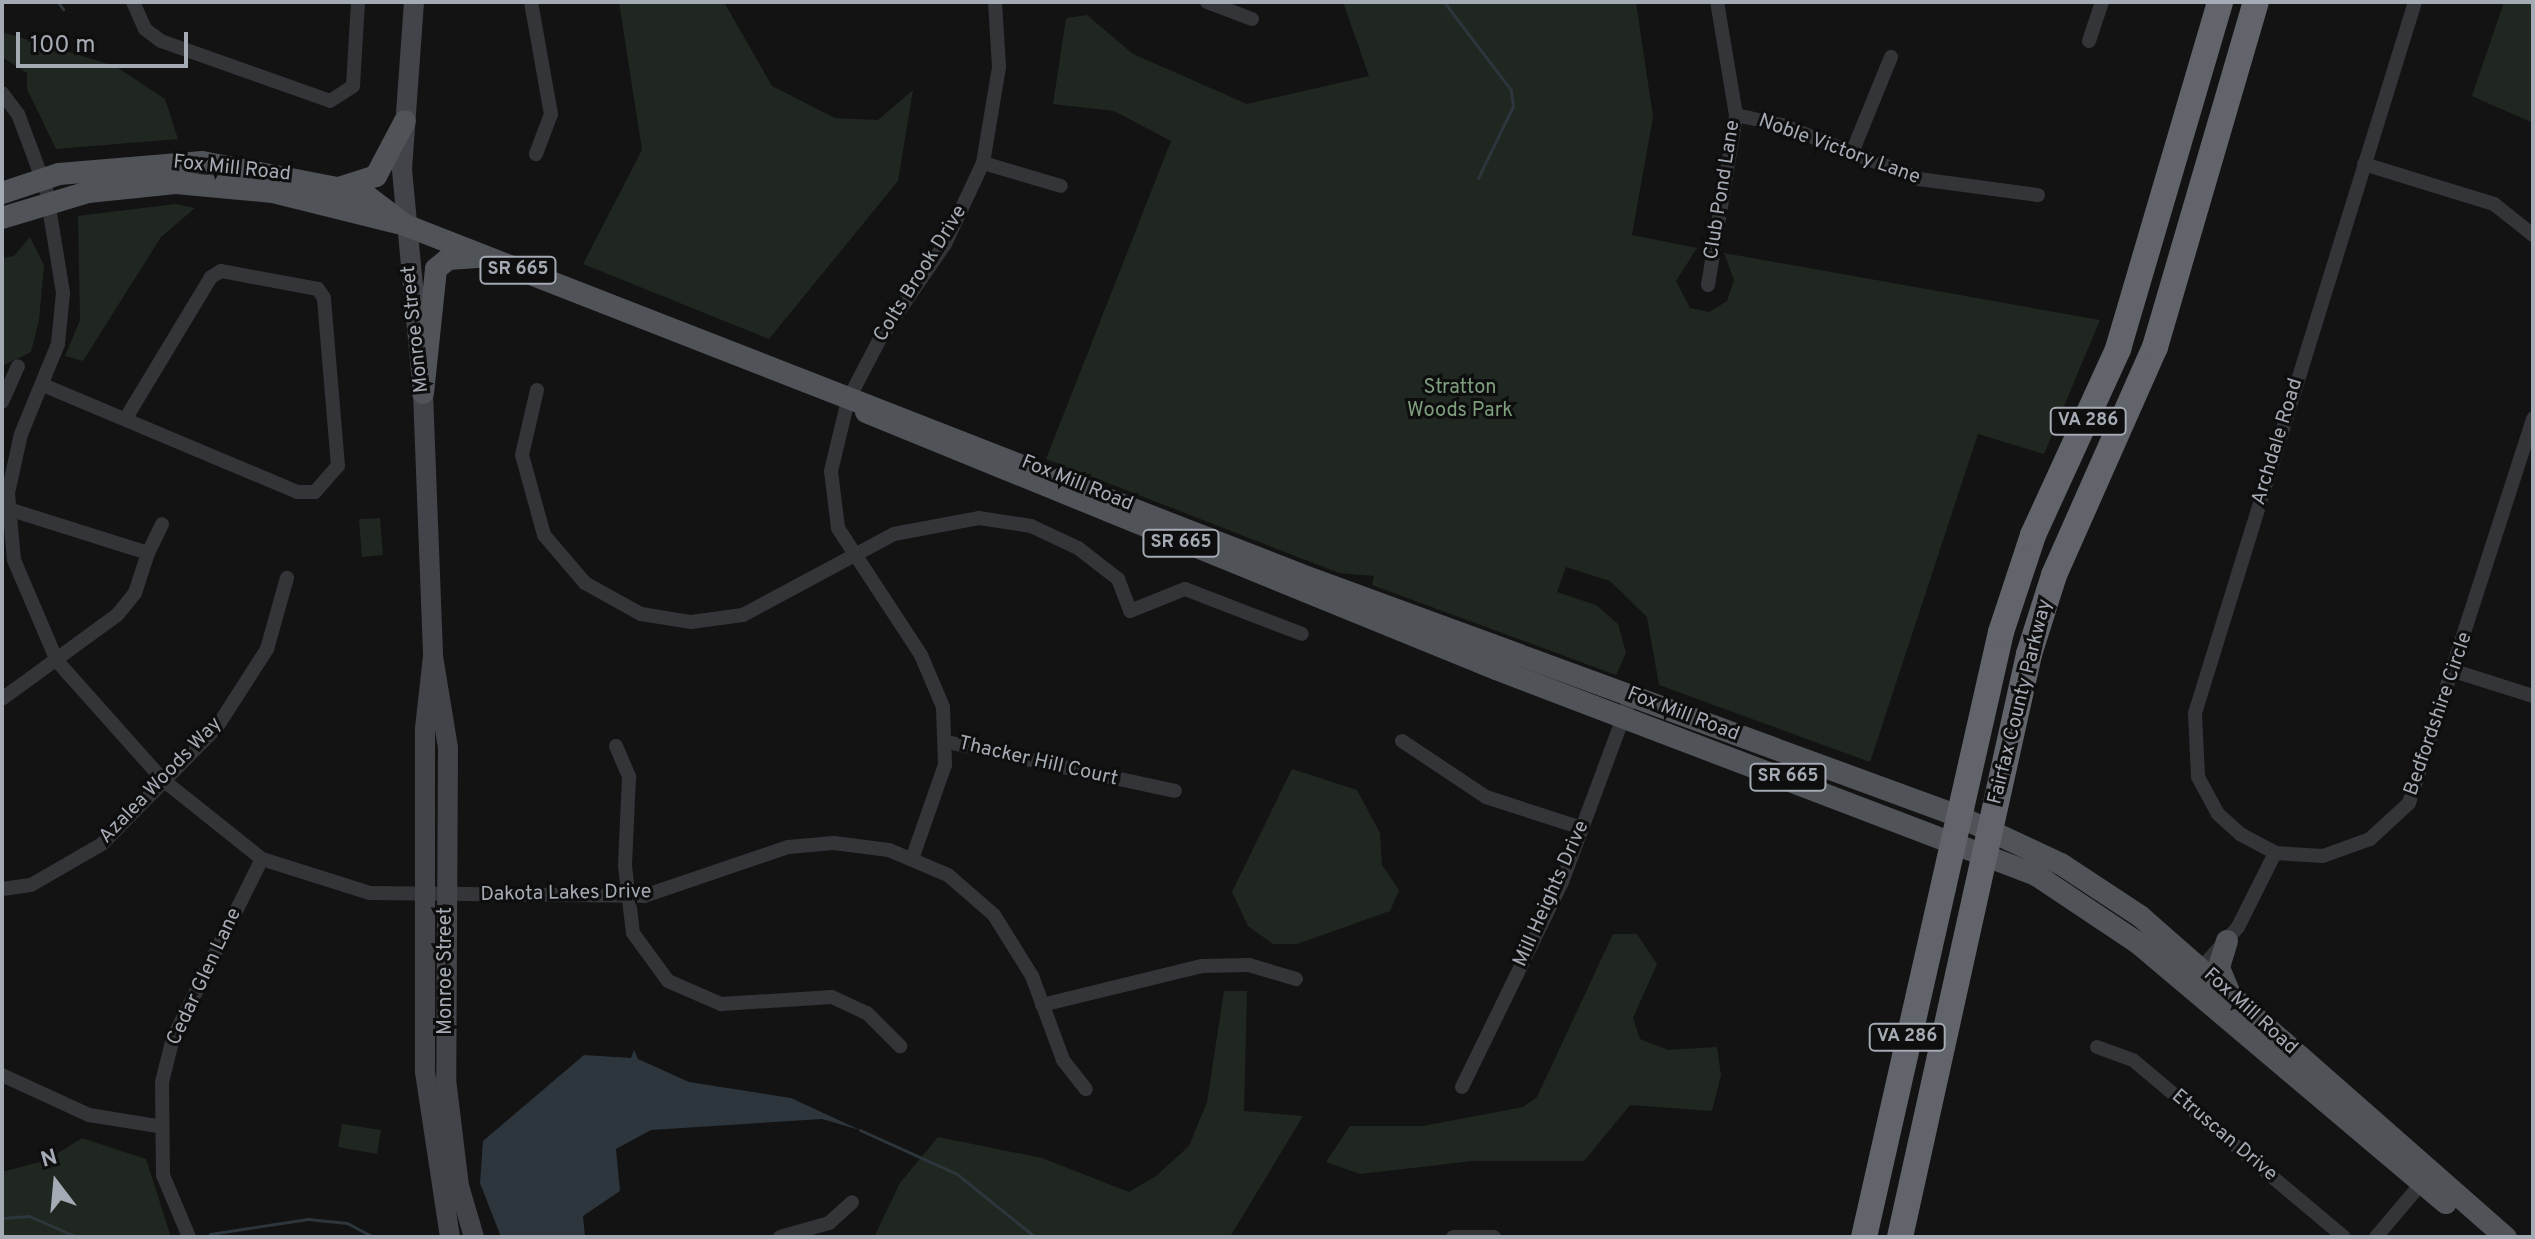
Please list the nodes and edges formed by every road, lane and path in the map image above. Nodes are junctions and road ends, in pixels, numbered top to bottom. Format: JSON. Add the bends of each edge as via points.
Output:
{"nodes":[{"id":1,"x":133,"y":2,"type":"edge"},
{"id":2,"x":358,"y":2,"type":"edge"},
{"id":3,"x":414,"y":2,"type":"edge"},
{"id":4,"x":531,"y":2,"type":"edge"},
{"id":5,"x":995,"y":2,"type":"edge"},
{"id":6,"x":1207,"y":2,"type":"edge"},
{"id":7,"x":1717,"y":2,"type":"edge"},
{"id":8,"x":2102,"y":2,"type":"edge"},
{"id":9,"x":2220,"y":2,"type":"edge"},
{"id":10,"x":2256,"y":2,"type":"edge"},
{"id":11,"x":2415,"y":2,"type":"edge"},
{"id":12,"x":1252,"y":19,"type":"dead end"},
{"id":13,"x":2089,"y":41,"type":"dead end"},
{"id":14,"x":1891,"y":57,"type":"dead end"},
{"id":15,"x":2,"y":93,"type":"edge"},
{"id":16,"x":1736,"y":115,"type":"junction"},
{"id":17,"x":405,"y":121,"type":"junction"},
{"id":18,"x":536,"y":154,"type":"dead end"},
{"id":19,"x":1851,"y":155,"type":"junction"},
{"id":20,"x":983,"y":163,"type":"junction"},
{"id":21,"x":2364,"y":164,"type":"junction"},
{"id":22,"x":1061,"y":186,"type":"dead end"},
{"id":23,"x":342,"y":187,"type":"junction"},
{"id":24,"x":46,"y":190,"type":"junction"},
{"id":25,"x":2,"y":193,"type":"edge"},
{"id":26,"x":2038,"y":195,"type":"dead end"},
{"id":27,"x":2,"y":218,"type":"edge"},
{"id":28,"x":405,"y":225,"type":"junction"},
{"id":29,"x":2533,"y":235,"type":"edge"},
{"id":30,"x":489,"y":258,"type":"junction"},
{"id":31,"x":1708,"y":285,"type":"dead end"},
{"id":32,"x":18,"y":366,"type":"dead end"},
{"id":33,"x":43,"y":385,"type":"junction"},
{"id":34,"x":537,"y":390,"type":"dead end"},
{"id":35,"x":423,"y":393,"type":"junction"},
{"id":36,"x":848,"y":400,"type":"junction"},
{"id":37,"x":2,"y":402,"type":"edge"},
{"id":38,"x":126,"y":418,"type":"junction"},
{"id":39,"x":2533,"y":418,"type":"edge"},
{"id":40,"x":4,"y":507,"type":"edge"},
{"id":41,"x":162,"y":524,"type":"dead end"},
{"id":42,"x":148,"y":553,"type":"junction"},
{"id":43,"x":853,"y":555,"type":"junction"},
{"id":44,"x":287,"y":578,"type":"dead end"},
{"id":45,"x":1302,"y":634,"type":"dead end"},
{"id":46,"x":433,"y":656,"type":"junction"},
{"id":47,"x":57,"y":661,"type":"junction"},
{"id":48,"x":2454,"y":671,"type":"junction"},
{"id":49,"x":2533,"y":696,"type":"edge"},
{"id":50,"x":2,"y":699,"type":"edge"},
{"id":51,"x":1627,"y":706,"type":"junction"},
{"id":52,"x":1402,"y":741,"type":"dead end"},
{"id":53,"x":947,"y":742,"type":"junction"},
{"id":54,"x":616,"y":746,"type":"dead end"},
{"id":55,"x":163,"y":780,"type":"junction"},
{"id":56,"x":1175,"y":791,"type":"dead end"},
{"id":57,"x":1956,"y":827,"type":"junction"},
{"id":58,"x":1582,"y":828,"type":"junction"},
{"id":59,"x":1988,"y":840,"type":"junction"},
{"id":60,"x":2275,"y":853,"type":"junction"},
{"id":61,"x":262,"y":859,"type":"junction"},
{"id":62,"x":912,"y":859,"type":"junction"},
{"id":63,"x":2,"y":889,"type":"edge"},
{"id":64,"x":425,"y":895,"type":"junction"},
{"id":65,"x":447,"y":895,"type":"junction"},
{"id":66,"x":628,"y":897,"type":"junction"},
{"id":67,"x":2227,"y":941,"type":"junction"},
{"id":68,"x":2194,"y":976,"type":"junction"},
{"id":69,"x":1296,"y":979,"type":"dead end"},
{"id":70,"x":2231,"y":995,"type":"junction"},
{"id":71,"x":1042,"y":1005,"type":"junction"},
{"id":72,"x":900,"y":1046,"type":"dead end"},
{"id":73,"x":2097,"y":1047,"type":"dead end"},
{"id":74,"x":2,"y":1075,"type":"edge"},
{"id":75,"x":1462,"y":1087,"type":"dead end"},
{"id":76,"x":1086,"y":1089,"type":"dead end"},
{"id":77,"x":158,"y":1126,"type":"junction"},
{"id":78,"x":2426,"y":1178,"type":"junction"},
{"id":79,"x":852,"y":1202,"type":"dead end"},
{"id":80,"x":786,"y":1236,"type":"edge"},
{"id":81,"x":189,"y":1237,"type":"edge"},
{"id":82,"x":450,"y":1237,"type":"edge"},
{"id":83,"x":474,"y":1237,"type":"edge"},
{"id":84,"x":1453,"y":1237,"type":"edge"},
{"id":85,"x":1494,"y":1237,"type":"edge"},
{"id":86,"x":1864,"y":1237,"type":"edge"},
{"id":87,"x":1900,"y":1237,"type":"edge"},
{"id":88,"x":2344,"y":1237,"type":"edge"},
{"id":89,"x":2376,"y":1237,"type":"edge"},
{"id":90,"x":2489,"y":1237,"type":"edge"},
{"id":91,"x":2506,"y":1237,"type":"edge"}],
"edges":[{"from":1,"to":2,"type":"street","via":[[145,29],[161,41],[330,101],[353,86]]},
{"from":3,"to":17,"type":"main road","name":"Monroe Street"},
{"from":4,"to":18,"type":"street","via":[[551,114]]},
{"from":5,"to":20,"type":"street","name":"Colts Brook Drive","via":[[999,67]]},
{"from":6,"to":12,"type":"street"},
{"from":7,"to":16,"type":"street","name":"Club Pond Lane"},
{"from":8,"to":13,"type":"street"},
{"from":9,"to":57,"type":"highway","name":"Fairfax County Parkway","number":"VA 286","via":[[2118,349],[2033,535],[2001,632]]},
{"from":10,"to":59,"type":"highway","name":"Fairfax County Parkway","number":"VA 286","via":[[2155,347],[2041,615]]},
{"from":11,"to":21,"type":"street","name":"Archdale Road"},
{"from":14,"to":19,"type":"street"},
{"from":15,"to":24,"type":"street","name":"Dakota Lakes Drive","via":[[18,114]]},
{"from":16,"to":19,"type":"street","name":"Noble Victory Lane"},
{"from":16,"to":31,"type":"street","name":"Club Pond Lane"},
{"from":17,"to":23,"type":"main road","via":[[376,176]]},
{"from":17,"to":28,"type":"main road","name":"Monroe Street"},
{"from":19,"to":26,"type":"street","name":"Noble Victory Lane","via":[[1955,187]]},
{"from":20,"to":22,"type":"street"},
{"from":20,"to":36,"type":"street","name":"Colts Brook Drive","via":[[945,244],[881,337]]},
{"from":21,"to":29,"type":"street","via":[[2494,204]]},
{"from":21,"to":60,"type":"street","name":"Archdale Road","via":[[2193,724],[2195,767],[2212,805],[2240,834]]},
{"from":23,"to":24,"type":"main road","name":"Fox Mill Road","number":"SR 665","via":[[202,162]]},
{"from":23,"to":28,"type":"main road","name":"Fox Mill Road","number":"SR 665","via":[[377,200]]},
{"from":24,"to":25,"type":"main road","name":"Fox Mill Road","number":"SR 665"},
{"from":24,"to":27,"type":"main road","name":"Fox Mill Road","number":"SR 665"},
{"from":24,"to":28,"type":"main road","name":"Fox Mill Road","number":"SR 665","via":[[210,184],[301,197]]},
{"from":24,"to":33,"type":"street","name":"Dakota Lakes Drive","via":[[63,293]]},
{"from":28,"to":30,"type":"main road","name":"Fox Mill Road","number":"SR 665"},
{"from":28,"to":35,"type":"main road","name":"Monroe Street"},
{"from":30,"to":35,"type":"main road","via":[[448,259],[436,269]]},
{"from":30,"to":36,"type":"main road","name":"Fox Mill Road","number":"SR 665"},
{"from":32,"to":37,"type":"street"},
{"from":33,"to":38,"type":"street"},
{"from":33,"to":40,"type":"street","name":"Dakota Lakes Drive","via":[[21,434]]},
{"from":34,"to":43,"type":"street","via":[[522,441],[533,509],[562,561],[617,604],[665,620],[730,619],[780,600]]},
{"from":35,"to":46,"type":"main road","name":"Monroe Street"},
{"from":36,"to":43,"type":"street","name":"Colts Brook Drive","via":[[831,485],[838,528]]},
{"from":36,"to":51,"type":"main road","name":"Fox Mill Road","number":"SR 665","via":[[953,453]]},
{"from":38,"to":38,"type":"street","via":[[298,492],[315,492],[338,466],[324,298],[304,286],[221,271],[211,277]]},
{"from":39,"to":48,"type":"street","name":"Bedfordshire Circle"},
{"from":40,"to":42,"type":"street"},
{"from":40,"to":47,"type":"street","name":"Dakota Lakes Drive","via":[[24,594]]},
{"from":41,"to":42,"type":"street"},
{"from":42,"to":47,"type":"street","via":[[135,593],[117,615]]},
{"from":43,"to":45,"type":"street","via":[[931,522],[979,518],[1031,526],[1104,568],[1130,611],[1185,589]]},
{"from":43,"to":53,"type":"street","name":"Colts Brook Drive","via":[[935,680]]},
{"from":44,"to":55,"type":"street","name":"Azalea Woods Way","via":[[254,674],[217,727]]},
{"from":46,"to":64,"type":"main road","name":"Monroe Street"},
{"from":46,"to":65,"type":"main road","name":"Monroe Street","via":[[447,732]]},
{"from":47,"to":50,"type":"street"},
{"from":47,"to":55,"type":"street","name":"Dakota Lakes Drive"},
{"from":48,"to":49,"type":"street"},
{"from":48,"to":60,"type":"street","name":"Bedfordshire Circle","via":[[2415,791],[2391,824],[2335,854]]},
{"from":51,"to":57,"type":"main road","name":"Fox Mill Road","number":"SR 665"},
{"from":51,"to":58,"type":"street","name":"Mill Heights Drive"},
{"from":52,"to":58,"type":"street","via":[[1486,797]]},
{"from":53,"to":56,"type":"street","name":"Thacker Hill Court"},
{"from":53,"to":62,"type":"street"},
{"from":54,"to":66,"type":"street","via":[[629,777]]},
{"from":55,"to":61,"type":"street","name":"Dakota Lakes Drive"},
{"from":55,"to":63,"type":"street","name":"Azalea Woods Way","via":[[69,867]]},
{"from":57,"to":59,"type":"main road","name":"Fox Mill Road","number":"SR 665"},
{"from":57,"to":86,"type":"highway","name":"Fairfax County Parkway","number":"VA 286"},
{"from":58,"to":75,"type":"street","name":"Mill Heights Drive"},
{"from":59,"to":68,"type":"main road","name":"Fox Mill Road","number":"SR 665","via":[[2092,882]]},
{"from":59,"to":87,"type":"highway","name":"Fairfax County Parkway","number":"VA 286"},
{"from":60,"to":67,"type":"street"},
{"from":61,"to":64,"type":"street","name":"Dakota Lakes Drive","via":[[329,885]]},
{"from":61,"to":77,"type":"street","name":"Cedar Glen Lane","via":[[173,1038]]},
{"from":62,"to":66,"type":"street","name":"Dakota Lakes Drive","via":[[858,844],[811,844],[755,856],[680,888]]},
{"from":62,"to":71,"type":"street","name":"Dakota Lakes Drive","via":[[948,875],[994,915],[1023,956]]},
{"from":64,"to":65,"type":"street","name":"Dakota Lakes Drive"},
{"from":64,"to":82,"type":"main road","name":"Monroe Street","via":[[426,1105]]},
{"from":65,"to":66,"type":"street","name":"Dakota Lakes Drive"},
{"from":65,"to":83,"type":"main road","name":"Monroe Street","via":[[446,1079],[459,1186]]},
{"from":66,"to":72,"type":"street","via":[[636,941],[675,987],[730,1005],[832,997],[867,1013]]},
{"from":67,"to":68,"type":"street"},
{"from":67,"to":70,"type":"main road","via":[[2219,968]]},
{"from":68,"to":70,"type":"main road","name":"Fox Mill Road","number":"SR 665"},
{"from":68,"to":78,"type":"main road","name":"Fox Mill Road","number":"SR 665"},
{"from":69,"to":71,"type":"street","via":[[1249,965],[1202,966]]},
{"from":70,"to":78,"type":"main road","name":"Fox Mill Road","number":"SR 665"},
{"from":71,"to":76,"type":"street","name":"Dakota Lakes Drive","via":[[1063,1060]]},
{"from":73,"to":88,"type":"street","name":"Etruscan Drive","via":[[2133,1060]]},
{"from":74,"to":77,"type":"street","via":[[89,1115]]},
{"from":77,"to":81,"type":"street","name":"Cedar Glen Lane","via":[[163,1175]]},
{"from":78,"to":89,"type":"street"},
{"from":78,"to":90,"type":"main road","name":"Fox Mill Road","number":"SR 665"},
{"from":78,"to":91,"type":"main road","name":"Fox Mill Road","number":"SR 665"},
{"from":79,"to":80,"type":"street","via":[[829,1223]]},
{"from":84,"to":85,"type":"street"}]}
